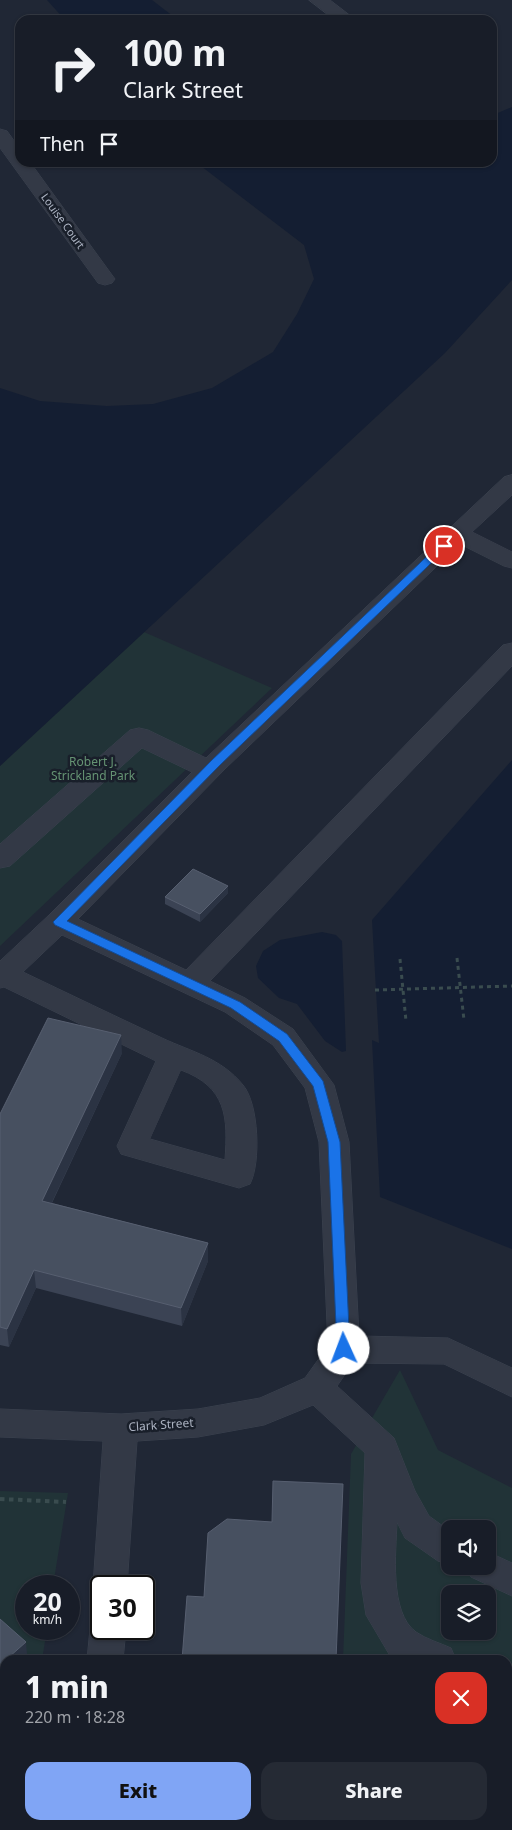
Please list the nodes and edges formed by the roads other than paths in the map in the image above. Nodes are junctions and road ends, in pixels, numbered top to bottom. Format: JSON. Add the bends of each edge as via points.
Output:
{"nodes":[{"id":1,"x":318,"y":0,"type":"edge"},
{"id":2,"x":340,"y":15,"type":"edge"},
{"id":3,"x":0,"y":135,"type":"edge"},
{"id":4,"x":15,"y":155,"type":"edge"},
{"id":5,"x":24,"y":167,"type":"edge"},
{"id":6,"x":106,"y":279,"type":"dead end"},
{"id":7,"x":512,"y":482,"type":"edge"},
{"id":8,"x":457,"y":534,"type":"junction"},
{"id":9,"x":512,"y":560,"type":"edge"},
{"id":10,"x":512,"y":651,"type":"edge"},
{"id":11,"x":209,"y":770,"type":"junction"},
{"id":12,"x":0,"y":860,"type":"edge"},
{"id":13,"x":59,"y":922,"type":"junction"},
{"id":14,"x":2,"y":976,"type":"edge"},
{"id":15,"x":190,"y":984,"type":"junction"},
{"id":16,"x":174,"y":1056,"type":"dead end"},
{"id":17,"x":344,"y":1349,"type":"junction"},
{"id":18,"x":512,"y":1383,"type":"edge"},
{"id":19,"x":317,"y":1388,"type":"junction"},
{"id":20,"x":0,"y":1422,"type":"edge"},
{"id":21,"x":120,"y":1428,"type":"junction"},
{"id":22,"x":382,"y":1448,"type":"junction"},
{"id":23,"x":441,"y":1544,"type":"edge"},
{"id":24,"x":496,"y":1572,"type":"edge"},
{"id":25,"x":111,"y":1575,"type":"edge"},
{"id":26,"x":512,"y":1580,"type":"edge"},
{"id":27,"x":107,"y":1640,"type":"edge"},
{"id":28,"x":106,"y":1655,"type":"edge"},
{"id":29,"x":427,"y":1655,"type":"edge"}],
"edges":[{"from":1,"to":2,"type":"street"},
{"from":3,"to":4,"type":"street","name":"Louise Court"},
{"from":5,"to":6,"type":"street","name":"Louise Court"},
{"from":7,"to":8,"type":"street"},
{"from":8,"to":9,"type":"street"},
{"from":8,"to":11,"type":"street"},
{"from":10,"to":15,"type":"street"},
{"from":11,"to":12,"type":"street","via":[[139,736]]},
{"from":11,"to":13,"type":"street"},
{"from":13,"to":14,"type":"street"},
{"from":13,"to":15,"type":"street"},
{"from":14,"to":16,"type":"street"},
{"from":15,"to":17,"type":"street","via":[[236,1005],[283,1037],[319,1085],[334,1142]]},
{"from":17,"to":18,"type":"street","via":[[448,1351]]},
{"from":17,"to":19,"type":"street"},
{"from":19,"to":21,"type":"street","name":"Clark Street","via":[[264,1411],[198,1423]]},
{"from":19,"to":22,"type":"street"},
{"from":20,"to":21,"type":"street","name":"Clark Street"},
{"from":21,"to":25,"type":"street"},
{"from":22,"to":23,"type":"street","via":[[400,1496],[417,1527]]},
{"from":22,"to":29,"type":"street","via":[[378,1583],[384,1614],[402,1643]]},
{"from":24,"to":26,"type":"street"},
{"from":27,"to":28,"type":"street"}]}
